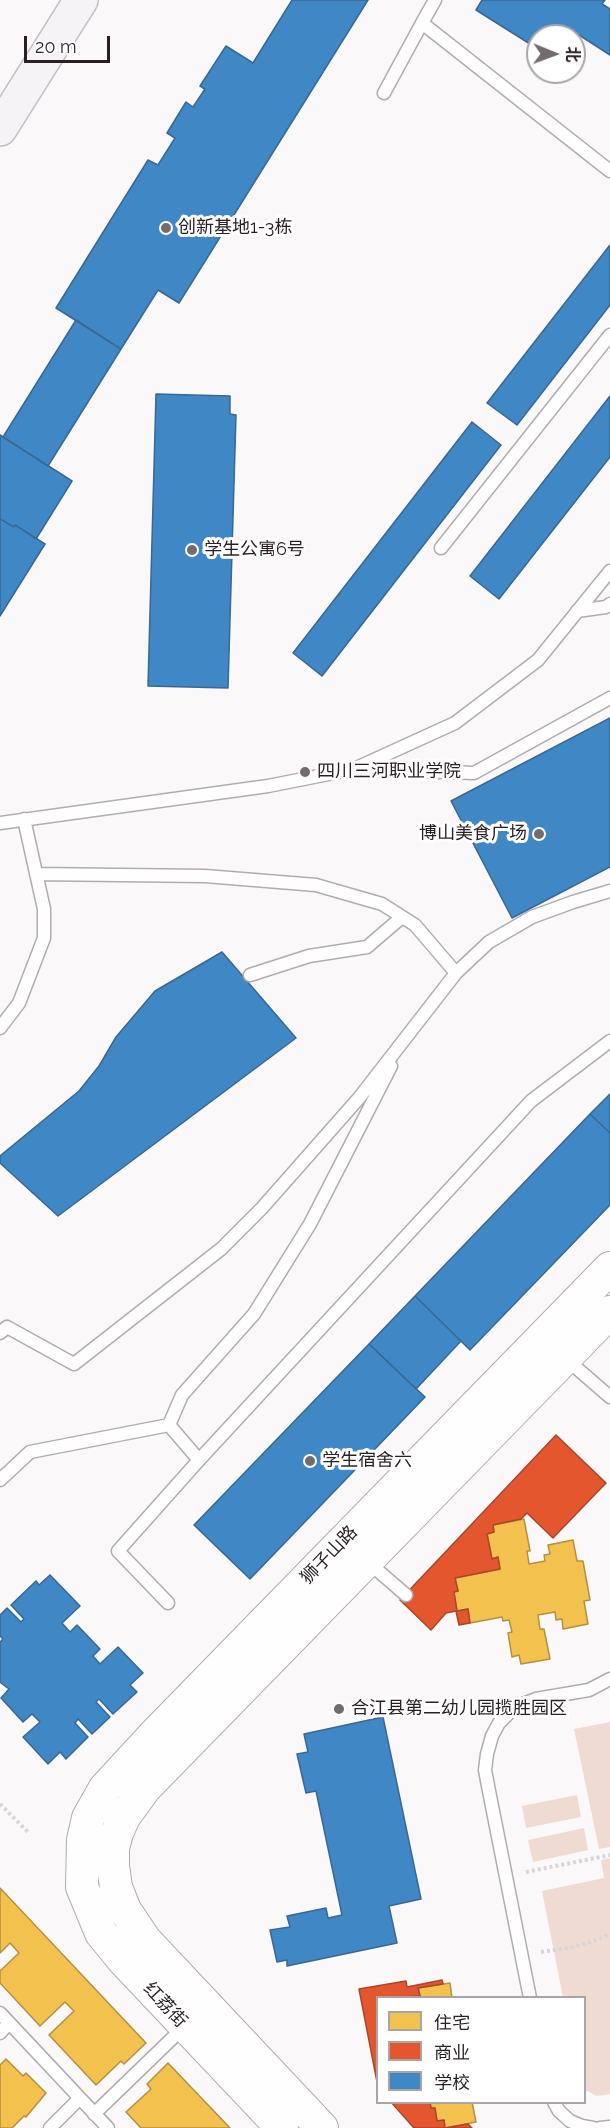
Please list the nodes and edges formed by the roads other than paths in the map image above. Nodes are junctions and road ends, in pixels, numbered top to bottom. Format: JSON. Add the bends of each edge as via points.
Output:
{"nodes":[{"id":1,"x":81,"y":0,"type":"edge"},
{"id":2,"x":435,"y":0,"type":"edge"},
{"id":3,"x":422,"y":23,"type":"junction"},
{"id":4,"x":384,"y":93,"type":"dead end"},
{"id":5,"x":0,"y":129,"type":"edge"},
{"id":6,"x":610,"y":171,"type":"edge"},
{"id":7,"x":610,"y":335,"type":"edge"},
{"id":8,"x":441,"y":548,"type":"dead end"},
{"id":9,"x":610,"y":571,"type":"edge"},
{"id":10,"x":610,"y":604,"type":"edge"},
{"id":11,"x":577,"y":611,"type":"junction"},
{"id":12,"x":610,"y":698,"type":"edge"},
{"id":13,"x":354,"y":769,"type":"junction"},
{"id":14,"x":24,"y":819,"type":"junction"},
{"id":15,"x":0,"y":823,"type":"edge"},
{"id":16,"x":36,"y":874,"type":"junction"},
{"id":17,"x":610,"y":891,"type":"edge"},
{"id":18,"x":402,"y":917,"type":"junction"},
{"id":19,"x":456,"y":973,"type":"junction"},
{"id":20,"x":250,"y":975,"type":"dead end"},
{"id":21,"x":0,"y":1028,"type":"edge"},
{"id":22,"x":406,"y":1038,"type":"junction"},
{"id":23,"x":610,"y":1041,"type":"edge"},
{"id":24,"x":610,"y":1268,"type":"edge"},
{"id":25,"x":610,"y":1312,"type":"edge"},
{"id":26,"x":0,"y":1334,"type":"edge"},
{"id":27,"x":553,"y":1348,"type":"junction"},
{"id":28,"x":610,"y":1397,"type":"edge"},
{"id":29,"x":169,"y":1425,"type":"junction"},
{"id":30,"x":199,"y":1460,"type":"junction"},
{"id":31,"x":0,"y":1480,"type":"edge"},
{"id":32,"x":367,"y":1561,"type":"junction"},
{"id":33,"x":406,"y":1595,"type":"dead end"},
{"id":34,"x":168,"y":1603,"type":"dead end"},
{"id":35,"x":610,"y":1679,"type":"edge"},
{"id":36,"x":81,"y":1862,"type":"joint"},
{"id":37,"x":113,"y":1866,"type":"joint"},
{"id":38,"x":530,"y":1996,"type":"edge"},
{"id":39,"x":0,"y":2013,"type":"edge"},
{"id":40,"x":196,"y":2016,"type":"junction"},
{"id":41,"x":9,"y":2023,"type":"junction"},
{"id":42,"x":0,"y":2033,"type":"edge"},
{"id":43,"x":80,"y":2098,"type":"junction"},
{"id":44,"x":555,"y":2104,"type":"edge"},
{"id":45,"x":94,"y":2114,"type":"junction"},
{"id":46,"x":610,"y":2127,"type":"edge"},
{"id":47,"x":50,"y":2128,"type":"edge"},
{"id":48,"x":108,"y":2128,"type":"edge"},
{"id":49,"x":282,"y":2128,"type":"edge"},
{"id":50,"x":322,"y":2128,"type":"edge"},
{"id":51,"x":593,"y":2128,"type":"edge"},
{"id":52,"x":600,"y":2128,"type":"edge"}],
"edges":[{"from":1,"to":5,"type":"main road"},
{"from":2,"to":3,"type":"lane"},
{"from":3,"to":4,"type":"lane"},
{"from":3,"to":6,"type":"lane"},
{"from":7,"to":8,"type":"lane"},
{"from":9,"to":11,"type":"lane"},
{"from":10,"to":11,"type":"lane"},
{"from":11,"to":13,"type":"lane","via":[[538,660],[455,723]]},
{"from":12,"to":13,"type":"lane","via":[[474,773]]},
{"from":13,"to":14,"type":"lane","via":[[268,786]]},
{"from":14,"to":15,"type":"lane"},
{"from":14,"to":16,"type":"lane"},
{"from":16,"to":18,"type":"lane","via":[[205,876],[316,885],[382,904]]},
{"from":16,"to":21,"type":"lane","via":[[44,909],[44,938],[20,1003]]},
{"from":17,"to":19,"type":"lane","via":[[532,917],[489,942]]},
{"from":18,"to":19,"type":"lane","via":[[415,925]]},
{"from":18,"to":20,"type":"lane","via":[[367,947],[309,956]]},
{"from":19,"to":22,"type":"lane"},
{"from":22,"to":26,"type":"lane","via":[[359,1098],[221,1250],[74,1364],[7,1327]]},
{"from":22,"to":29,"type":"lane","via":[[304,1234],[254,1314],[182,1395]]},
{"from":23,"to":30,"type":"lane","via":[[531,1101]]},
{"from":24,"to":27,"type":"street","name":"狮子山路"},
{"from":25,"to":27,"type":"street","name":"狮子山路"},
{"from":27,"to":28,"type":"lane"},
{"from":27,"to":32,"type":"street","name":"狮子山路"},
{"from":27,"to":36,"type":"street","name":"狮子山路","via":[[153,1736],[105,1788],[88,1818]]},
{"from":29,"to":30,"type":"lane"},
{"from":29,"to":31,"type":"lane","via":[[30,1452]]},
{"from":30,"to":34,"type":"lane","via":[[118,1551]]},
{"from":32,"to":33,"type":"lane"},
{"from":32,"to":37,"type":"street","name":"狮子山路","via":[[145,1788],[124,1817],[113,1848]]},
{"from":35,"to":38,"type":"lane","via":[[588,1690],[525,1702],[506,1714],[492,1736],[487,1754],[486,1770]]},
{"from":36,"to":40,"type":"street","name":"红荔街","via":[[82,1887],[101,1933],[124,1962]]},
{"from":37,"to":40,"type":"street","name":"红荔街","via":[[125,1910]]},
{"from":39,"to":41,"type":"lane"},
{"from":40,"to":45,"type":"lane"},
{"from":40,"to":49,"type":"street","name":"红荔街"},
{"from":40,"to":50,"type":"street","name":"红荔街"},
{"from":41,"to":42,"type":"lane"},
{"from":41,"to":43,"type":"lane"},
{"from":43,"to":45,"type":"lane"},
{"from":43,"to":47,"type":"lane"},
{"from":44,"to":51,"type":"lane","via":[[570,2121]]},
{"from":45,"to":48,"type":"lane"},
{"from":46,"to":52,"type":"lane"}]}
